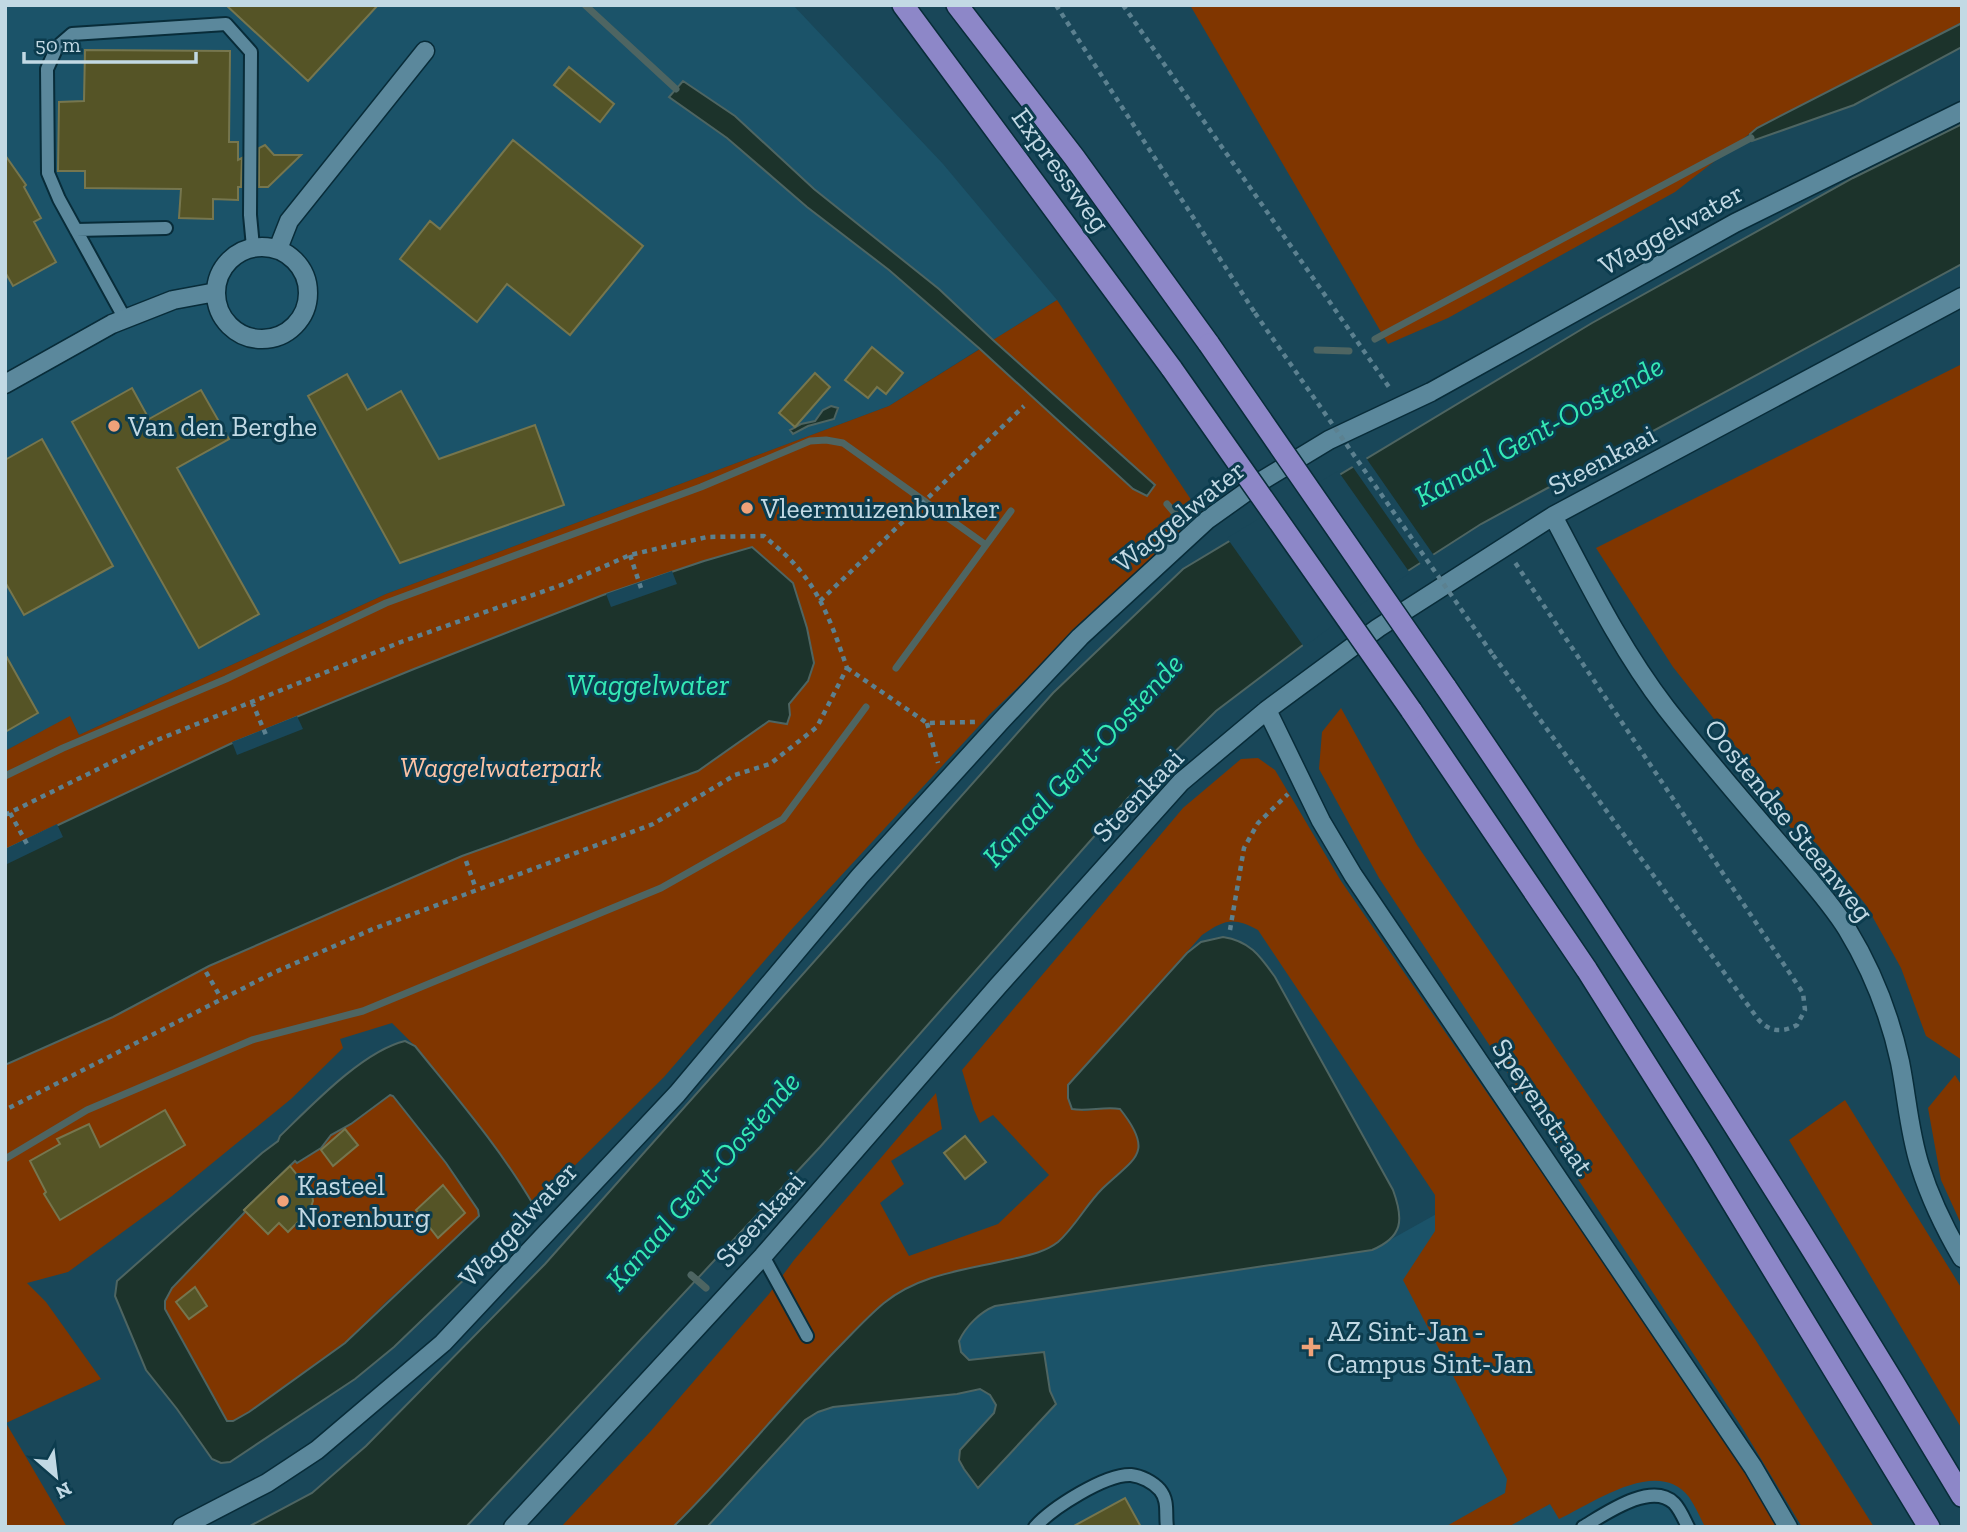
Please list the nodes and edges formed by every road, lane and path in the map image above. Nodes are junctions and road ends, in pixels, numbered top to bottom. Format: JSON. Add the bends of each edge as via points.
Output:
{"nodes":[{"id":1,"x":903,"y":5,"type":"edge"},
{"id":2,"x":957,"y":5,"type":"edge"},
{"id":3,"x":1056,"y":5,"type":"edge"},
{"id":4,"x":1123,"y":5,"type":"edge"},
{"id":5,"x":425,"y":51,"type":"dead end"},
{"id":6,"x":1962,"y":111,"type":"edge"},
{"id":7,"x":166,"y":228,"type":"dead end"},
{"id":8,"x":76,"y":229,"type":"junction"},
{"id":9,"x":253,"y":247,"type":"junction"},
{"id":10,"x":278,"y":249,"type":"junction"},
{"id":11,"x":216,"y":292,"type":"junction"},
{"id":12,"x":1962,"y":297,"type":"edge"},
{"id":13,"x":125,"y":319,"type":"junction"},
{"id":14,"x":5,"y":384,"type":"edge"},
{"id":15,"x":1400,"y":406,"type":"junction"},
{"id":16,"x":1024,"y":407,"type":"dead end"},
{"id":17,"x":1553,"y":516,"type":"junction"},
{"id":18,"x":1503,"y":545,"type":"junction"},
{"id":19,"x":630,"y":555,"type":"junction"},
{"id":20,"x":641,"y":587,"type":"dead end"},
{"id":21,"x":820,"y":601,"type":"junction"},
{"id":22,"x":847,"y":668,"type":"junction"},
{"id":23,"x":252,"y":702,"type":"junction"},
{"id":24,"x":1267,"y":710,"type":"junction"},
{"id":25,"x":1001,"y":721,"type":"junction"},
{"id":26,"x":927,"y":723,"type":"junction"},
{"id":27,"x":265,"y":735,"type":"dead end"},
{"id":28,"x":1302,"y":781,"type":"junction"},
{"id":29,"x":944,"y":783,"type":"junction"},
{"id":30,"x":8,"y":814,"type":"edge"},
{"id":31,"x":27,"y":844,"type":"dead end"},
{"id":32,"x":466,"y":861,"type":"dead end"},
{"id":33,"x":476,"y":889,"type":"junction"},
{"id":34,"x":1230,"y":930,"type":"dead end"},
{"id":35,"x":206,"y":972,"type":"dead end"},
{"id":36,"x":221,"y":998,"type":"junction"},
{"id":37,"x":5,"y":1110,"type":"edge"},
{"id":38,"x":763,"y":1256,"type":"junction"},
{"id":39,"x":1962,"y":1258,"type":"edge"},
{"id":40,"x":807,"y":1336,"type":"dead end"},
{"id":41,"x":1962,"y":1496,"type":"edge"},
{"id":42,"x":182,"y":1527,"type":"edge"},
{"id":43,"x":513,"y":1527,"type":"edge"},
{"id":44,"x":1035,"y":1527,"type":"edge"},
{"id":45,"x":1167,"y":1527,"type":"edge"},
{"id":46,"x":1583,"y":1527,"type":"edge"},
{"id":47,"x":1688,"y":1527,"type":"edge"},
{"id":48,"x":1788,"y":1527,"type":"edge"},
{"id":49,"x":1929,"y":1527,"type":"edge"}],
"edges":[{"from":1,"to":49,"type":"highway","name":"Expressweg","bridge":true,"via":[[1172,369],[1595,982]]},
{"from":2,"to":41,"type":"highway","name":"Expressweg","bridge":true,"via":[[1209,344],[1445,686],[1662,1011]]},
{"from":3,"to":18,"type":"path","bridge":true,"via":[[1255,313],[1493,654],[1758,1019],[1771,1030],[1797,1025],[1805,1010],[1803,993]]},
{"from":4,"to":15,"type":"path"},
{"from":5,"to":10,"type":"street","via":[[289,221]]},
{"from":6,"to":15,"type":"street","name":"Waggelwater","via":[[1735,223]]},
{"from":7,"to":8,"type":"lane"},
{"from":8,"to":9,"type":"lane","via":[[48,173],[47,69],[57,47],[72,34],[226,24],[251,52]]},
{"from":8,"to":13,"type":"lane"},
{"from":9,"to":10,"type":"street"},
{"from":9,"to":11,"type":"street","via":[[226,263]]},
{"from":10,"to":11,"type":"street","via":[[300,266],[309,295],[297,325],[283,335],[266,340],[236,332],[218,308]]},
{"from":11,"to":13,"type":"street","via":[[173,300]]},
{"from":12,"to":17,"type":"street","name":"Steenkaai"},
{"from":13,"to":14,"type":"street"},
{"from":15,"to":25,"type":"street","name":"Waggelwater","via":[[1329,440],[1207,520],[1080,636]]},
{"from":16,"to":21,"type":"path"},
{"from":17,"to":18,"type":"street","name":"Steenkaai"},
{"from":17,"to":39,"type":"street","name":"Oostendse Steenweg","via":[[1633,665],[1847,929],[1888,1016],[1920,1165]]},
{"from":18,"to":24,"type":"street","name":"Steenkaai","via":[[1378,628]]},
{"from":19,"to":20,"type":"path"},
{"from":19,"to":21,"type":"path","via":[[707,537],[764,536],[797,567]]},
{"from":19,"to":23,"type":"path"},
{"from":21,"to":22,"type":"path"},
{"from":22,"to":26,"type":"path"},
{"from":22,"to":33,"type":"path","via":[[817,727],[770,764],[735,775],[653,824]]},
{"from":23,"to":27,"type":"path"},
{"from":23,"to":30,"type":"path","via":[[158,740]]},
{"from":24,"to":28,"type":"street","name":"Speyenstraat"},
{"from":24,"to":38,"type":"street","name":"Steenkaai","via":[[1181,782]]},
{"from":25,"to":26,"type":"path"},
{"from":25,"to":29,"type":"street","name":"Waggelwater"},
{"from":26,"to":29,"type":"path"},
{"from":28,"to":34,"type":"path","via":[[1258,823],[1244,848]]},
{"from":28,"to":48,"type":"street","name":"Speyenstraat","via":[[1353,875],[1745,1455]]},
{"from":29,"to":42,"type":"street","name":"Waggelwater","via":[[677,1094],[443,1343],[317,1450],[267,1483]]},
{"from":30,"to":31,"type":"path"},
{"from":32,"to":33,"type":"path"},
{"from":33,"to":36,"type":"path","via":[[373,929]]},
{"from":35,"to":36,"type":"path"},
{"from":36,"to":37,"type":"path"},
{"from":38,"to":40,"type":"lane"},
{"from":38,"to":43,"type":"street","name":"Steenkaai"},
{"from":44,"to":45,"type":"lane","via":[[1077,1495],[1130,1475],[1148,1480],[1161,1491],[1167,1505]]},
{"from":46,"to":47,"type":"lane","via":[[1642,1497],[1662,1495],[1675,1504]]}]}
